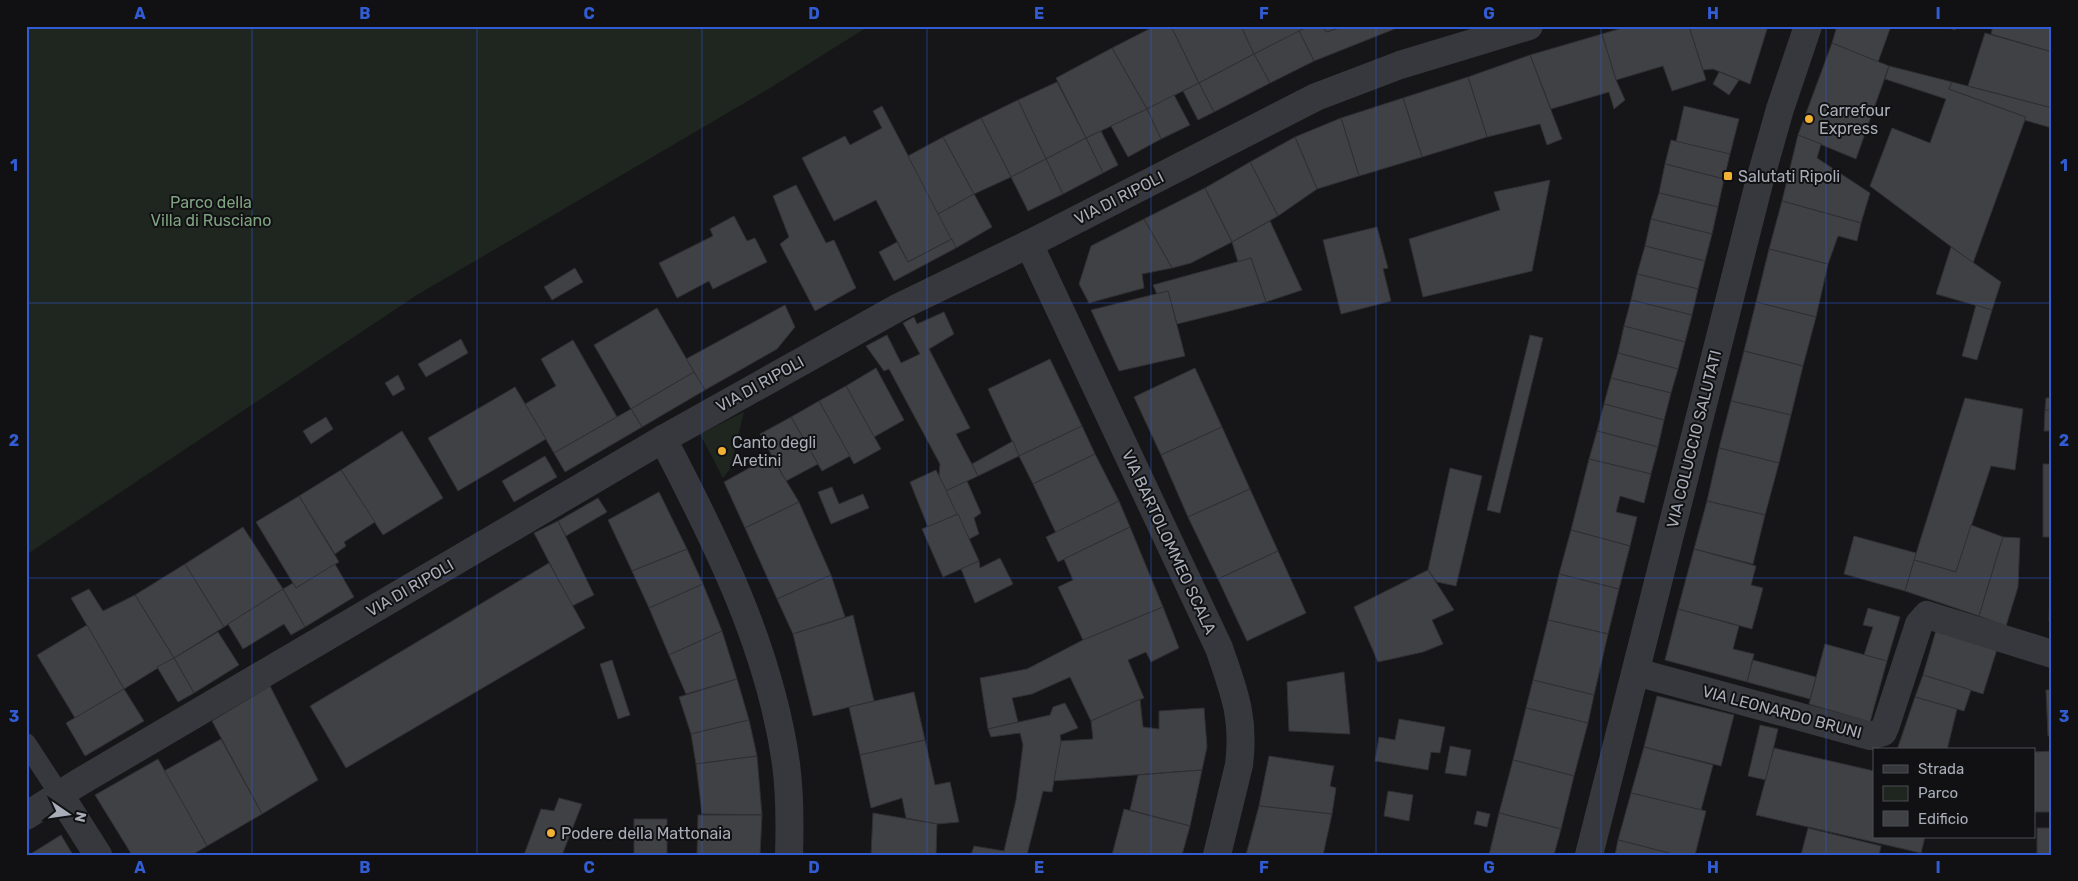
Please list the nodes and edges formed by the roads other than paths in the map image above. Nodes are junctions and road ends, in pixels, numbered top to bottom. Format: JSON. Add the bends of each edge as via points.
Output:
{"nodes":[{"id":1,"x":1530,"y":26,"type":"edge"},
{"id":2,"x":1808,"y":26,"type":"edge"},
{"id":3,"x":1028,"y":244,"type":"junction"},
{"id":4,"x":663,"y":439,"type":"junction"},
{"id":5,"x":2052,"y":654,"type":"edge"},
{"id":6,"x":1636,"y":672,"type":"junction"},
{"id":7,"x":26,"y":743,"type":"edge"},
{"id":8,"x":60,"y":795,"type":"junction"},
{"id":9,"x":26,"y":816,"type":"edge"},
{"id":10,"x":98,"y":855,"type":"edge"},
{"id":11,"x":790,"y":855,"type":"edge"},
{"id":12,"x":1217,"y":855,"type":"edge"},
{"id":13,"x":1589,"y":855,"type":"edge"}],
"edges":[{"from":1,"to":3,"type":"street","name":"VIA DI RIPOLI","via":[[1400,65],[1316,97]]},
{"from":2,"to":6,"type":"street","name":"VIA COLUCCIO SALUTATI","via":[[1759,183]]},
{"from":3,"to":4,"type":"street","name":"VIA DI RIPOLI","via":[[899,307]]},
{"from":3,"to":12,"type":"street","name":"VIA BARTOLOMMEO SCALA","via":[[1219,648],[1232,686],[1240,713],[1241,750]]},
{"from":4,"to":8,"type":"street","name":"VIA DI RIPOLI"},
{"from":4,"to":11,"type":"street","via":[[726,565],[761,658],[786,763]]},
{"from":5,"to":6,"type":"street","name":"VIA LEONARDO BRUNI","via":[[1928,615],[1919,624],[1886,726],[1883,732],[1870,736]]},
{"from":6,"to":13,"type":"street","name":"VIA COLUCCIO SALUTATI"},
{"from":7,"to":8,"type":"lane"},
{"from":8,"to":9,"type":"street","name":"VIA DI RIPOLI"},
{"from":8,"to":10,"type":"street"}]}
